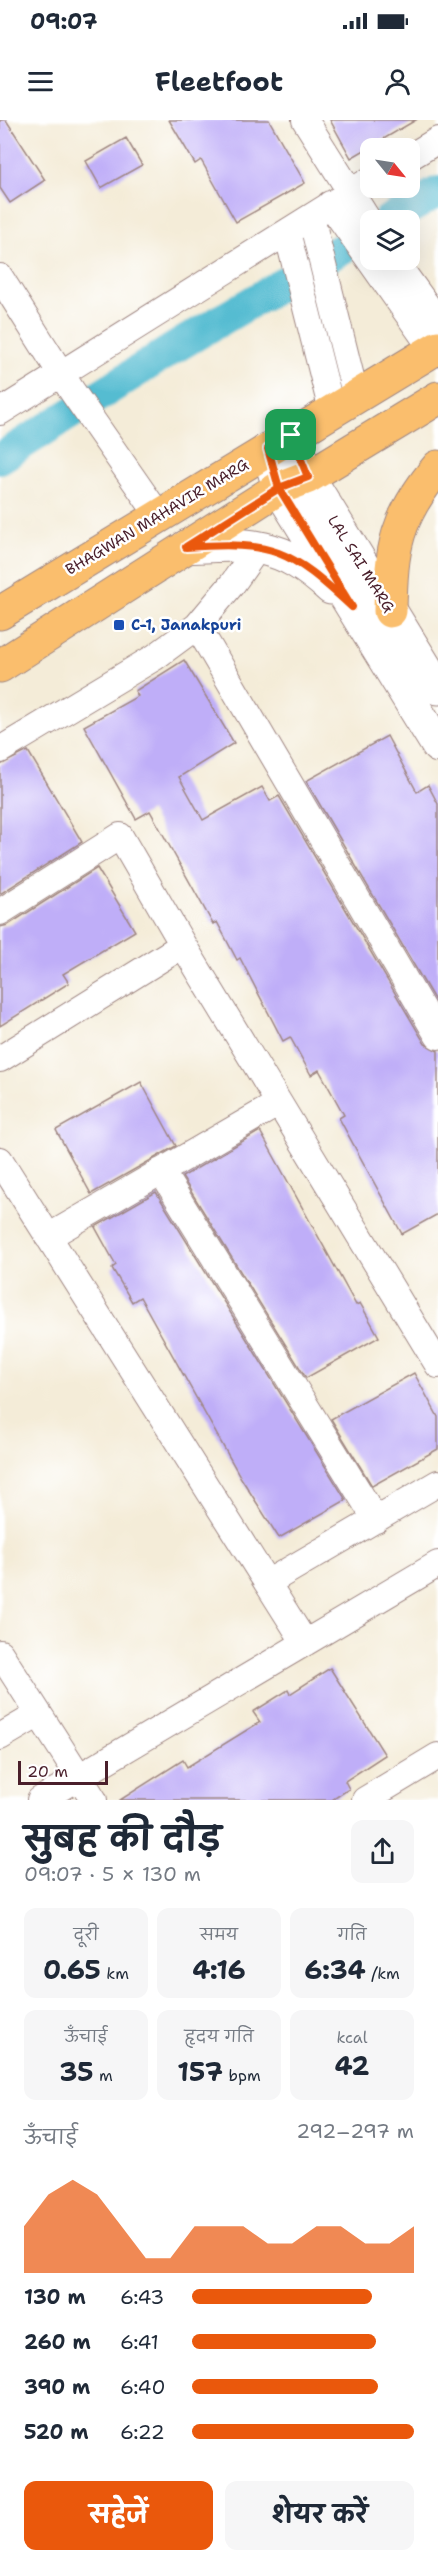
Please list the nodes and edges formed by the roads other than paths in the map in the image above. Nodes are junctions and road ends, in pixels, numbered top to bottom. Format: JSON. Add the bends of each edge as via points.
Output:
{"nodes":[{"id":1,"x":305,"y":120,"type":"edge"},
{"id":2,"x":438,"y":140,"type":"edge"},
{"id":3,"x":420,"y":151,"type":"edge"},
{"id":4,"x":344,"y":211,"type":"edge"},
{"id":5,"x":289,"y":242,"type":"junction"},
{"id":6,"x":0,"y":277,"type":"edge"},
{"id":7,"x":397,"y":277,"type":"edge"},
{"id":8,"x":436,"y":339,"type":"edge"},
{"id":9,"x":67,"y":383,"type":"junction"},
{"id":10,"x":438,"y":398,"type":"edge"},
{"id":11,"x":344,"y":404,"type":"junction"},
{"id":12,"x":0,"y":412,"type":"edge"},
{"id":13,"x":280,"y":442,"type":"junction"},
{"id":14,"x":438,"y":467,"type":"edge"},
{"id":15,"x":293,"y":482,"type":"junction"},
{"id":16,"x":427,"y":489,"type":"edge"},
{"id":17,"x":159,"y":516,"type":"junction"},
{"id":18,"x":259,"y":546,"type":"junction"},
{"id":19,"x":186,"y":547,"type":"junction"},
{"id":20,"x":352,"y":607,"type":"junction"},
{"id":21,"x":390,"y":611,"type":"junction"},
{"id":22,"x":0,"y":614,"type":"edge"},
{"id":23,"x":197,"y":626,"type":"junction"},
{"id":24,"x":0,"y":666,"type":"edge"},
{"id":25,"x":438,"y":688,"type":"edge"},
{"id":26,"x":438,"y":746,"type":"edge"},
{"id":27,"x":0,"y":750,"type":"edge"},
{"id":28,"x":0,"y":912,"type":"edge"},
{"id":29,"x":183,"y":945,"type":"junction"},
{"id":30,"x":438,"y":1036,"type":"edge"},
{"id":31,"x":0,"y":1059,"type":"edge"},
{"id":32,"x":279,"y":1103,"type":"junction"},
{"id":33,"x":0,"y":1160,"type":"edge"},
{"id":34,"x":161,"y":1171,"type":"junction"},
{"id":35,"x":48,"y":1237,"type":"junction"},
{"id":36,"x":438,"y":1365,"type":"edge"},
{"id":37,"x":438,"y":1483,"type":"edge"},
{"id":38,"x":376,"y":1520,"type":"junction"},
{"id":39,"x":438,"y":1564,"type":"edge"},
{"id":40,"x":267,"y":1583,"type":"junction"},
{"id":41,"x":305,"y":1643,"type":"junction"},
{"id":42,"x":0,"y":1653,"type":"edge"},
{"id":43,"x":39,"y":1714,"type":"junction"},
{"id":44,"x":0,"y":1737,"type":"edge"},
{"id":45,"x":438,"y":1756,"type":"edge"},
{"id":46,"x":78,"y":1777,"type":"junction"},
{"id":47,"x":40,"y":1800,"type":"edge"},
{"id":48,"x":94,"y":1800,"type":"edge"},
{"id":49,"x":365,"y":1800,"type":"edge"}],
"edges":[{"from":1,"to":4,"type":"street"},
{"from":2,"to":3,"type":"street"},
{"from":4,"to":5,"type":"street"},
{"from":4,"to":7,"type":"street"},
{"from":4,"to":11,"type":"street","via":[[337,321]]},
{"from":5,"to":9,"type":"street"},
{"from":5,"to":11,"type":"street","via":[[313,331]]},
{"from":6,"to":9,"type":"street"},
{"from":7,"to":8,"type":"street"},
{"from":8,"to":11,"type":"main road","name":"BHAGWAN MAHAVIR MARG"},
{"from":9,"to":12,"type":"street"},
{"from":9,"to":17,"type":"street"},
{"from":10,"to":15,"type":"main road"},
{"from":11,"to":13,"type":"main road","name":"BHAGWAN MAHAVIR MARG"},
{"from":13,"to":15,"type":"street","name":"LAL SAI MARG"},
{"from":13,"to":17,"type":"main road","name":"BHAGWAN MAHAVIR MARG"},
{"from":14,"to":16,"type":"main road"},
{"from":15,"to":19,"type":"main road"},
{"from":15,"to":20,"type":"street","name":"LAL SAI MARG"},
{"from":15,"to":21,"type":"street","name":"LAL SAI MARG"},
{"from":16,"to":21,"type":"main road","via":[[399,527],[391,563]]},
{"from":17,"to":22,"type":"main road","name":"BHAGWAN MAHAVIR MARG"},
{"from":18,"to":19,"type":"street"},
{"from":18,"to":20,"type":"street","via":[[287,555],[306,567]]},
{"from":18,"to":23,"type":"street"},
{"from":19,"to":24,"type":"main road"},
{"from":20,"to":26,"type":"street","name":"LAL SAI MARG"},
{"from":21,"to":25,"type":"street","name":"LAL SAI MARG"},
{"from":23,"to":27,"type":"street","via":[[155,657]]},
{"from":23,"to":30,"type":"street"},
{"from":28,"to":29,"type":"street","via":[[120,836]]},
{"from":29,"to":31,"type":"street"},
{"from":29,"to":32,"type":"street"},
{"from":32,"to":34,"type":"street"},
{"from":32,"to":36,"type":"street"},
{"from":33,"to":35,"type":"street"},
{"from":34,"to":35,"type":"street"},
{"from":34,"to":38,"type":"street"},
{"from":35,"to":40,"type":"street"},
{"from":37,"to":38,"type":"street"},
{"from":38,"to":40,"type":"street"},
{"from":39,"to":41,"type":"street"},
{"from":40,"to":41,"type":"street"},
{"from":41,"to":46,"type":"street"},
{"from":42,"to":43,"type":"street"},
{"from":43,"to":44,"type":"street"},
{"from":43,"to":46,"type":"street"},
{"from":45,"to":49,"type":"street"},
{"from":46,"to":47,"type":"street"},
{"from":46,"to":48,"type":"street"}]}
